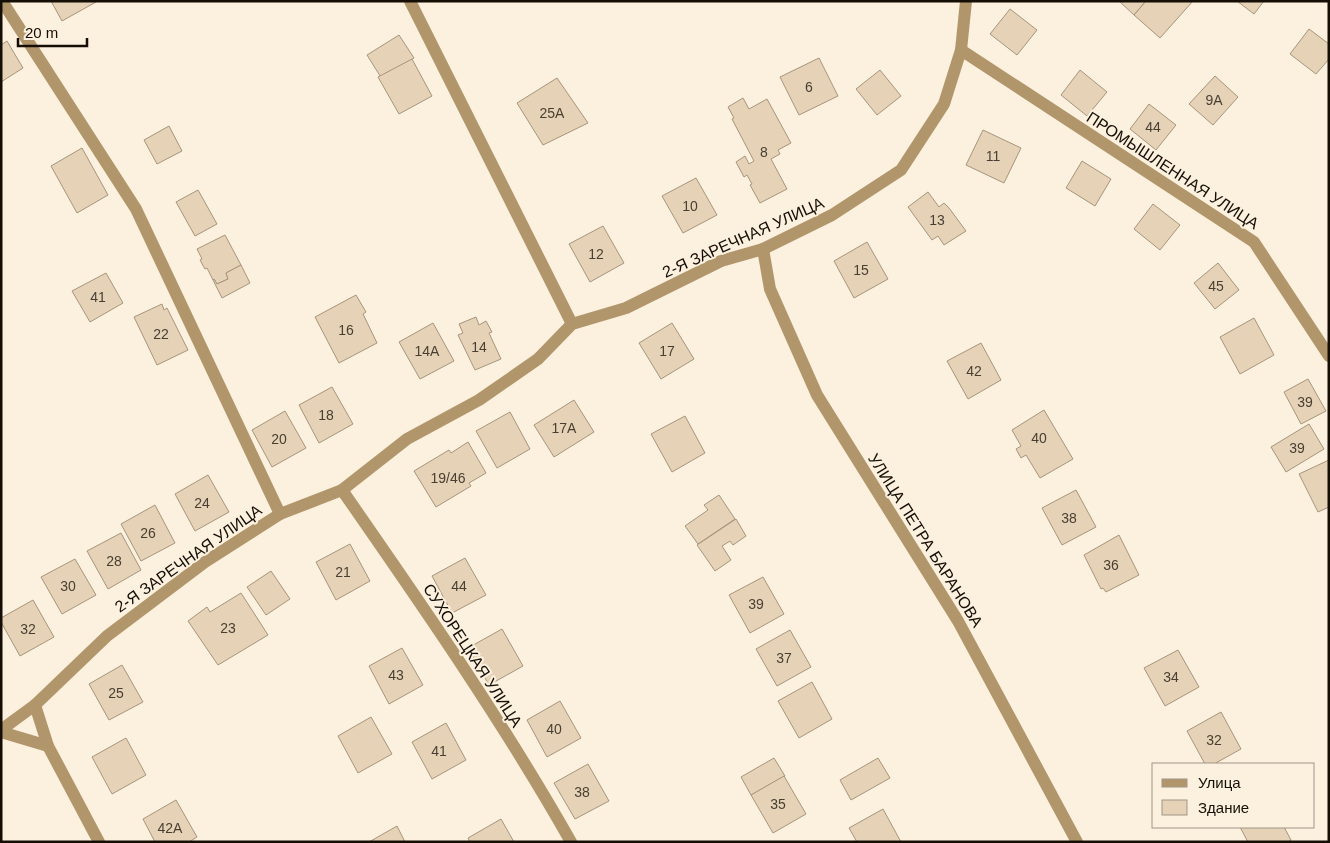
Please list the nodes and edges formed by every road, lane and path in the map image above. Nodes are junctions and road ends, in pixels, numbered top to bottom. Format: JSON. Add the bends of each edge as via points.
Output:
{"nodes":[{"id":1,"x":2,"y":1,"type":"edge"},
{"id":2,"x":410,"y":1,"type":"edge"},
{"id":3,"x":966,"y":1,"type":"edge"},
{"id":4,"x":961,"y":50,"type":"junction"},
{"id":5,"x":763,"y":249,"type":"junction"},
{"id":6,"x":572,"y":324,"type":"junction"},
{"id":7,"x":1329,"y":356,"type":"edge"},
{"id":8,"x":342,"y":490,"type":"junction"},
{"id":9,"x":280,"y":514,"type":"junction"},
{"id":10,"x":35,"y":704,"type":"junction"},
{"id":11,"x":1,"y":731,"type":"edge"},
{"id":12,"x":48,"y":746,"type":"junction"},
{"id":13,"x":99,"y":842,"type":"edge"},
{"id":14,"x":571,"y":842,"type":"edge"},
{"id":15,"x":1077,"y":842,"type":"edge"}],
"edges":[{"from":1,"to":9,"type":"street","via":[[136,209]]},
{"from":2,"to":6,"type":"street"},
{"from":3,"to":4,"type":"street","name":"2-Я ЗАРЕЧНАЯ УЛИЦА"},
{"from":4,"to":5,"type":"street","name":"2-Я ЗАРЕЧНАЯ УЛИЦА","via":[[944,104],[901,170],[832,215]]},
{"from":4,"to":7,"type":"street","name":"ПРОМЫШЛЕННАЯ УЛИЦА","via":[[1254,242]]},
{"from":5,"to":6,"type":"street","name":"2-Я ЗАРЕЧНАЯ УЛИЦА","via":[[721,261],[626,308]]},
{"from":5,"to":15,"type":"street","name":"УЛИЦА ПЕТРА БАРАНОВА","via":[[770,289],[817,395],[958,621]]},
{"from":6,"to":8,"type":"street","name":"2-Я ЗАРЕЧНАЯ УЛИЦА","via":[[538,359],[479,400],[407,439]]},
{"from":8,"to":9,"type":"street","name":"2-Я ЗАРЕЧНАЯ УЛИЦА"},
{"from":8,"to":14,"type":"street","name":"СУХОРЕЦКАЯ УЛИЦА","via":[[430,617]]},
{"from":9,"to":10,"type":"street","name":"2-Я ЗАРЕЧНАЯ УЛИЦА","via":[[205,562],[107,636]]},
{"from":10,"to":11,"type":"street","name":"2-Я ЗАРЕЧНАЯ УЛИЦА"},
{"from":10,"to":12,"type":"street"},
{"from":11,"to":12,"type":"street"},
{"from":12,"to":13,"type":"street"}]}
